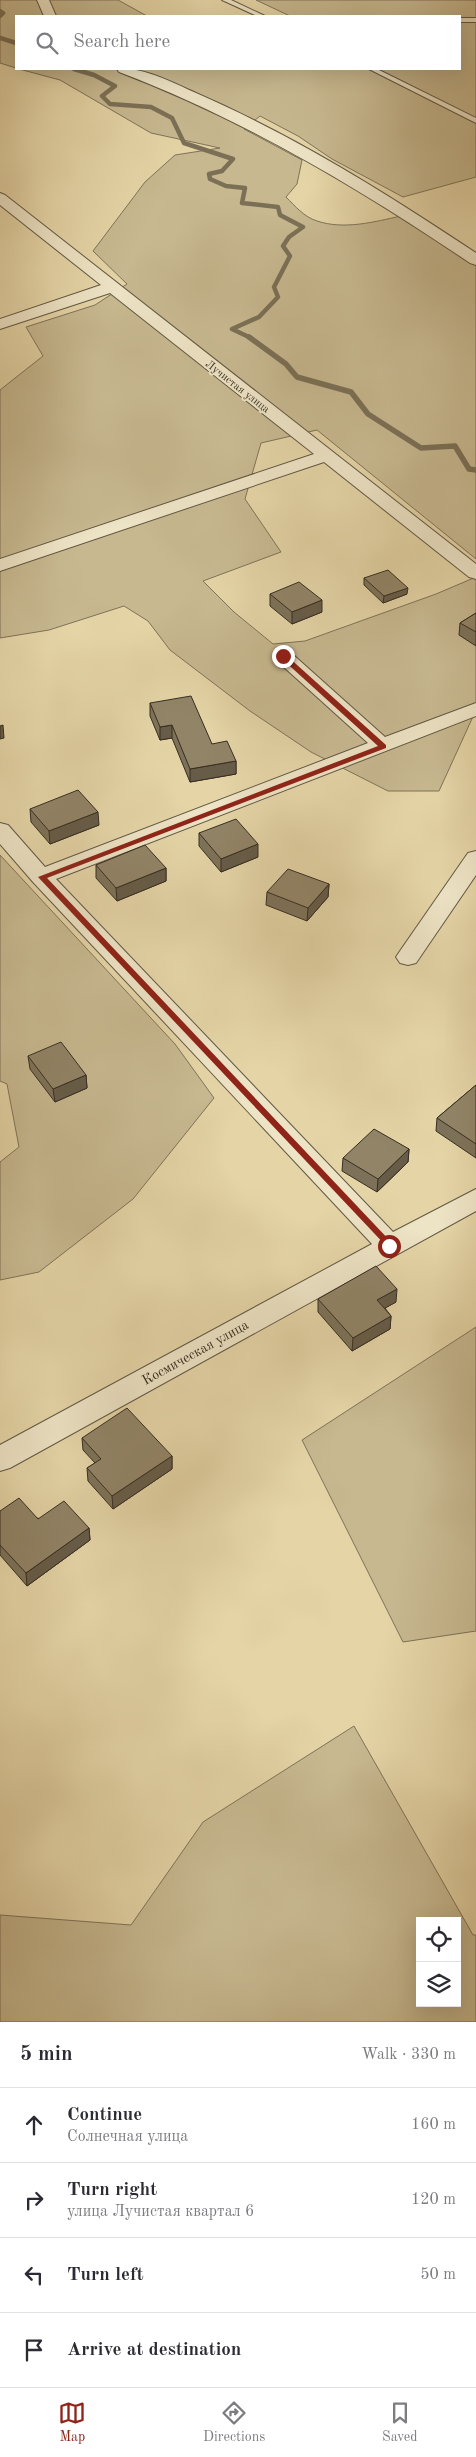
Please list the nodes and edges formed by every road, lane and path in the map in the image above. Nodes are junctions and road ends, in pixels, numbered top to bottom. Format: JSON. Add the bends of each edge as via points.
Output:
{"nodes":[{"id":1,"x":43,"y":0,"type":"edge"},
{"id":2,"x":225,"y":0,"type":"edge"},
{"id":3,"x":50,"y":15,"type":"edge"},
{"id":4,"x":260,"y":15,"type":"edge"},
{"id":5,"x":461,"y":20,"type":"edge"},
{"id":6,"x":476,"y":20,"type":"edge"},
{"id":7,"x":127,"y":70,"type":"edge"},
{"id":8,"x":374,"y":70,"type":"edge"},
{"id":9,"x":476,"y":121,"type":"edge"},
{"id":10,"x":0,"y":198,"type":"edge"},
{"id":11,"x":476,"y":260,"type":"edge"},
{"id":12,"x":112,"y":287,"type":"junction"},
{"id":13,"x":0,"y":324,"type":"edge"},
{"id":14,"x":326,"y":456,"type":"junction"},
{"id":15,"x":0,"y":565,"type":"edge"},
{"id":16,"x":476,"y":573,"type":"edge"},
{"id":17,"x":283,"y":656,"type":"dead end"},
{"id":18,"x":476,"y":709,"type":"edge"},
{"id":19,"x":383,"y":746,"type":"junction"},
{"id":20,"x":0,"y":830,"type":"edge"},
{"id":21,"x":476,"y":858,"type":"edge"},
{"id":22,"x":41,"y":877,"type":"junction"},
{"id":23,"x":408,"y":957,"type":"dead end"},
{"id":24,"x":476,"y":1199,"type":"edge"},
{"id":25,"x":389,"y":1246,"type":"junction"},
{"id":26,"x":0,"y":1458,"type":"edge"}],
"edges":[{"from":1,"to":3,"type":"street"},
{"from":2,"to":4,"type":"lane"},
{"from":5,"to":6,"type":"lane"},
{"from":7,"to":11,"type":"street","via":[[174,86],[286,141]]},
{"from":8,"to":9,"type":"lane"},
{"from":10,"to":12,"type":"street","name":"Лучистая улица"},
{"from":12,"to":13,"type":"street"},
{"from":12,"to":14,"type":"street","name":"Лучистая улица"},
{"from":14,"to":15,"type":"street"},
{"from":14,"to":16,"type":"street","name":"Лучистая улица"},
{"from":17,"to":19,"type":"street"},
{"from":18,"to":19,"type":"street"},
{"from":19,"to":22,"type":"street"},
{"from":20,"to":22,"type":"street"},
{"from":21,"to":23,"type":"street"},
{"from":22,"to":25,"type":"street"},
{"from":24,"to":25,"type":"street"},
{"from":25,"to":26,"type":"street","name":"Космическая улица"}]}
